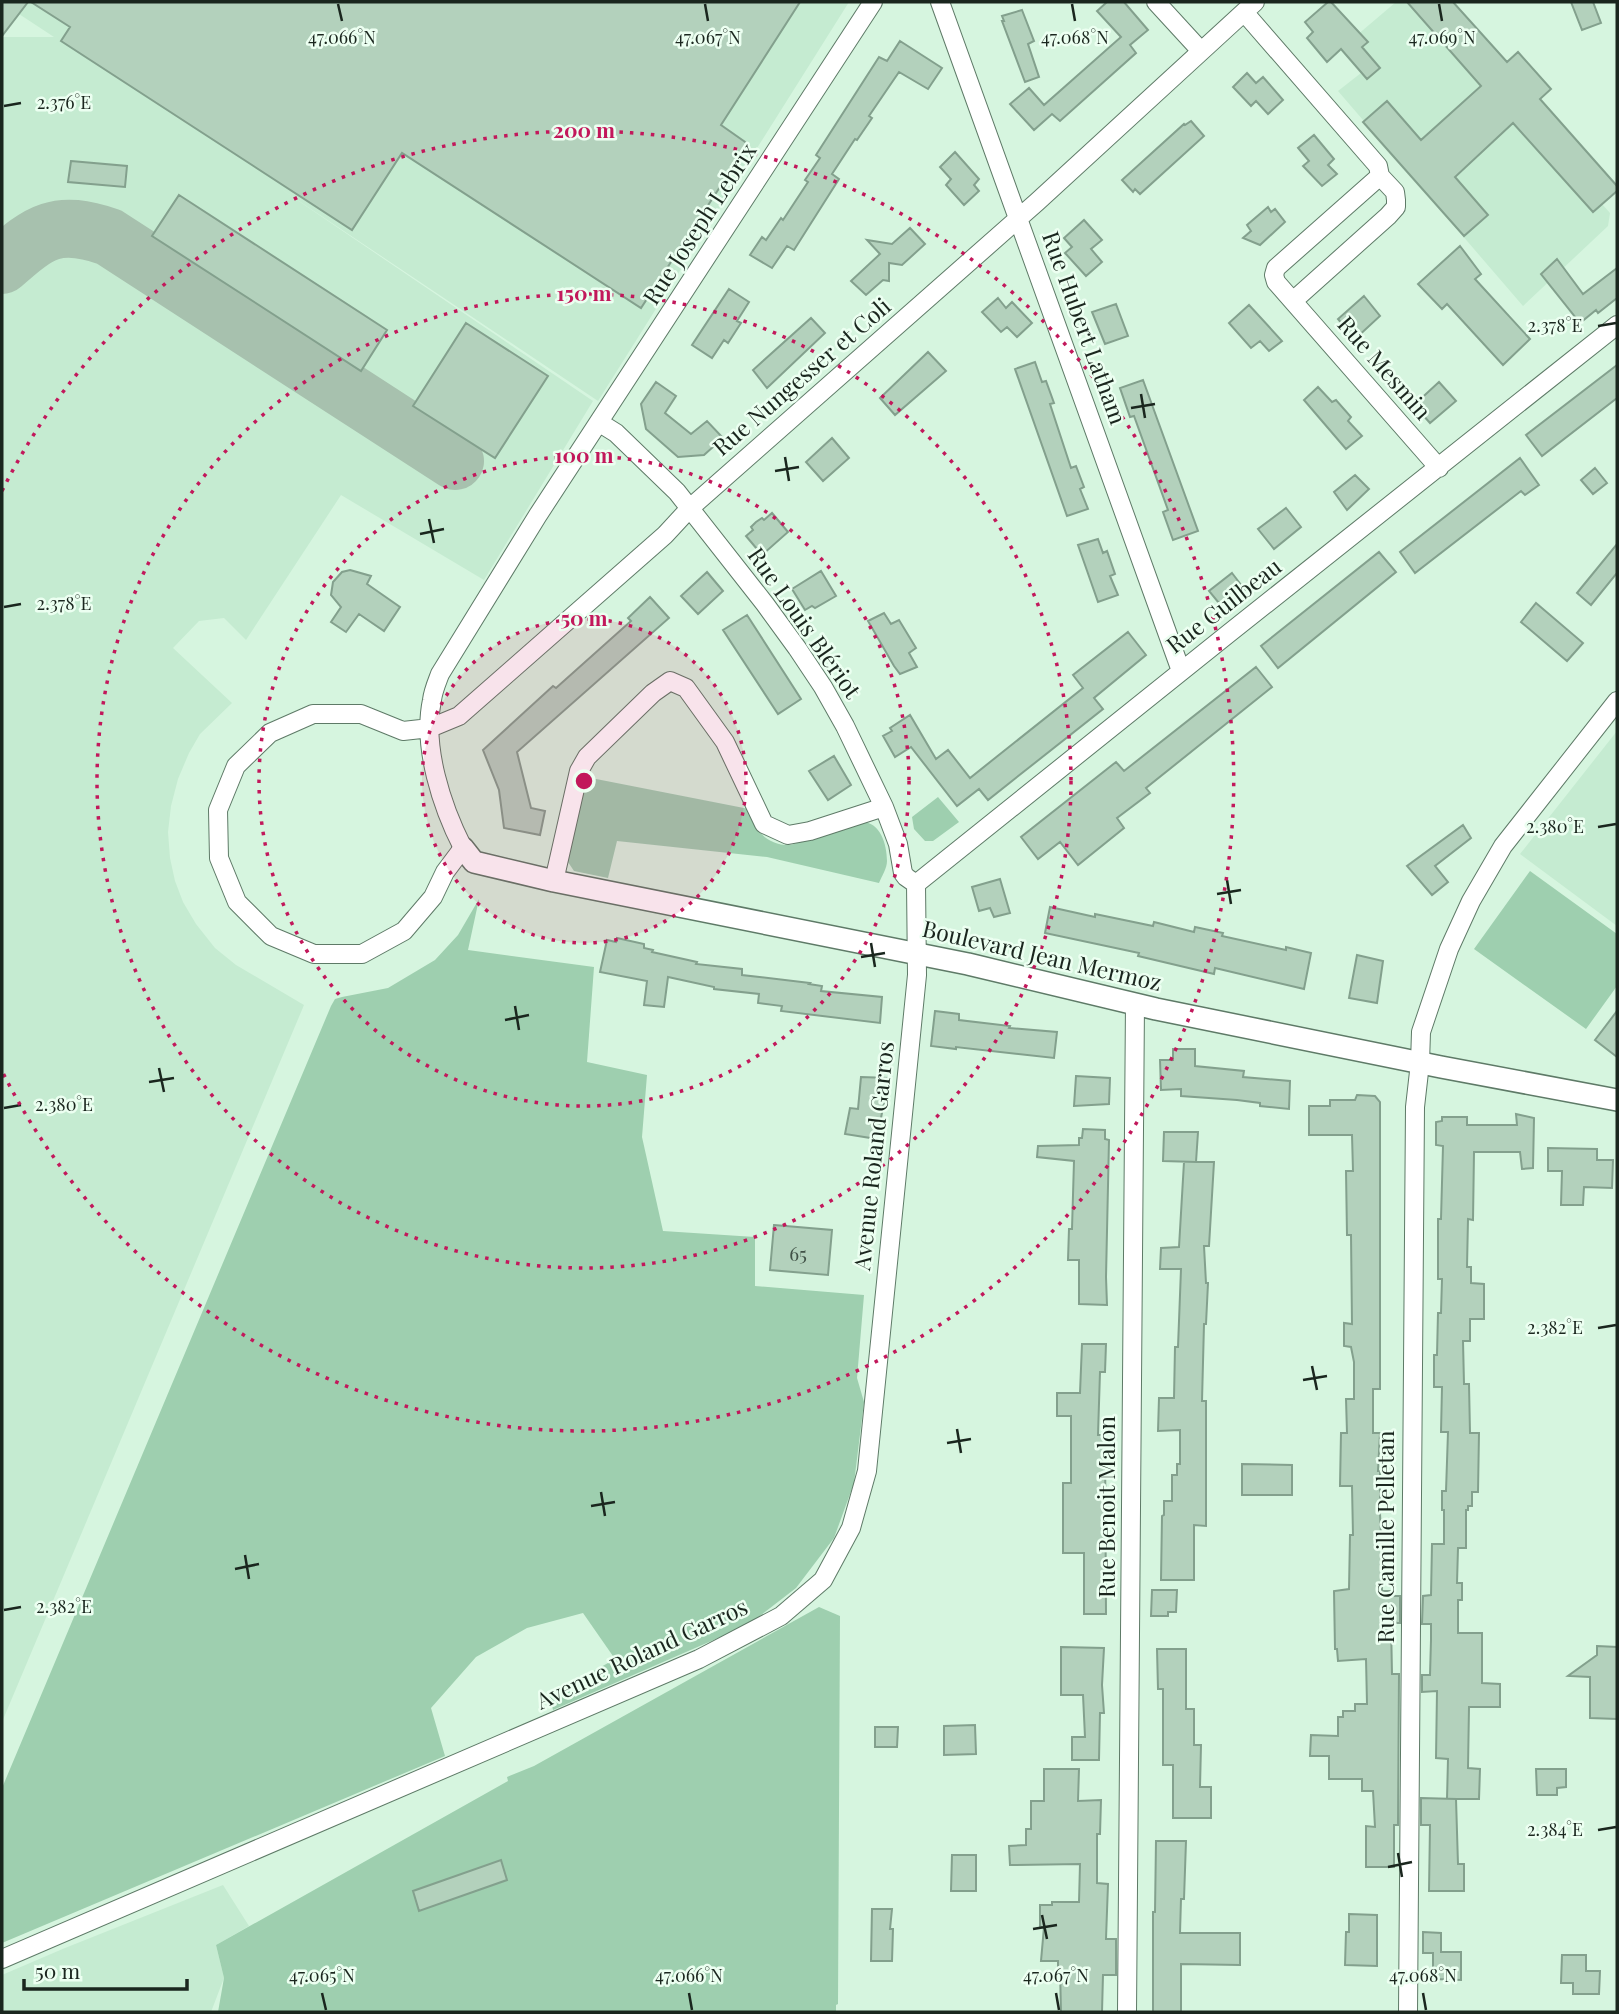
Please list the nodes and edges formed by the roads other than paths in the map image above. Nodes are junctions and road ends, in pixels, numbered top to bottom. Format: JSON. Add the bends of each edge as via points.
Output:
{"nodes":[{"id":1,"x":873,"y":2,"type":"edge"},
{"id":2,"x":940,"y":2,"type":"edge"},
{"id":3,"x":1156,"y":2,"type":"edge"},
{"id":4,"x":1249,"y":7,"type":"edge"},
{"id":5,"x":1201,"y":51,"type":"junction"},
{"id":6,"x":1380,"y":176,"type":"junction"},
{"id":7,"x":1018,"y":218,"type":"junction"},
{"id":8,"x":1293,"y":301,"type":"junction"},
{"id":9,"x":1617,"y":325,"type":"edge"},
{"id":10,"x":600,"y":423,"type":"junction"},
{"id":11,"x":1439,"y":468,"type":"junction"},
{"id":12,"x":690,"y":508,"type":"junction"},
{"id":13,"x":1181,"y":671,"type":"junction"},
{"id":14,"x":1617,"y":701,"type":"edge"},
{"id":15,"x":430,"y":728,"type":"junction"},
{"id":16,"x":884,"y":807,"type":"junction"},
{"id":17,"x":463,"y":848,"type":"junction"},
{"id":18,"x":554,"y":881,"type":"junction"},
{"id":19,"x":916,"y":884,"type":"junction"},
{"id":20,"x":917,"y":954,"type":"junction"},
{"id":21,"x":1135,"y":1003,"type":"junction"},
{"id":22,"x":1420,"y":1063,"type":"junction"},
{"id":23,"x":1617,"y":1100,"type":"edge"},
{"id":24,"x":2,"y":1959,"type":"edge"},
{"id":25,"x":1128,"y":2012,"type":"edge"},
{"id":26,"x":1408,"y":2012,"type":"edge"}],
"edges":[{"from":1,"to":10,"type":"street","name":"Rue Joseph Lebrix"},
{"from":2,"to":7,"type":"street","name":"Rue Hubert Latham"},
{"from":3,"to":5,"type":"street"},
{"from":4,"to":5,"type":"street","name":"Rue Nungesser et Coli"},
{"from":4,"to":6,"type":"street","via":[[1378,166]]},
{"from":5,"to":7,"type":"street","name":"Rue Nungesser et Coli"},
{"from":6,"to":8,"type":"street","via":[[1395,192],[1396,207]]},
{"from":6,"to":8,"type":"street","name":"Rue Mesmin","via":[[1276,268],[1276,282]]},
{"from":7,"to":12,"type":"street","name":"Rue Nungesser et Coli"},
{"from":7,"to":13,"type":"street","name":"Rue Hubert Latham"},
{"from":8,"to":11,"type":"street","name":"Rue Mesmin"},
{"from":9,"to":11,"type":"street","name":"Rue Guilbeau"},
{"from":10,"to":12,"type":"street","name":"Rue Louis Blériot","via":[[646,461]]},
{"from":10,"to":15,"type":"street","name":"Rue Joseph Lebrix","via":[[440,674]]},
{"from":11,"to":13,"type":"street","name":"Rue Guilbeau"},
{"from":12,"to":15,"type":"street","name":"Rue Nungesser et Coli","via":[[459,716]]},
{"from":12,"to":16,"type":"street","name":"Rue Louis Blériot","via":[[822,687]]},
{"from":13,"to":19,"type":"street","name":"Rue Guilbeau"},
{"from":14,"to":22,"type":"street","name":"Rue Camille Pelletan","via":[[1503,846],[1471,901],[1421,1031]]},
{"from":15,"to":17,"type":"street","via":[[441,795]]},
{"from":15,"to":17,"type":"street","via":[[402,731],[361,714],[313,714],[270,733],[236,766],[218,810],[219,858],[237,902],[271,936],[314,954],[362,954],[404,931],[433,897]]},
{"from":16,"to":18,"type":"street","via":[[788,835],[764,824],[725,742],[686,688],[670,681],[587,757],[579,771]]},
{"from":16,"to":19,"type":"street","name":"Rue Louis Blériot","via":[[904,873]]},
{"from":17,"to":18,"type":"street","name":"Boulevard Jean Mermoz","via":[[474,862]]},
{"from":18,"to":20,"type":"street","name":"Boulevard Jean Mermoz"},
{"from":19,"to":20,"type":"street"},
{"from":20,"to":21,"type":"street","name":"Boulevard Jean Mermoz"},
{"from":20,"to":24,"type":"street","name":"Avenue Roland Garros","via":[[867,1471],[851,1528],[823,1580],[781,1616],[699,1659]]},
{"from":21,"to":22,"type":"street","name":"Boulevard Jean Mermoz"},
{"from":21,"to":25,"type":"street","name":"Rue Benoit Malon"},
{"from":22,"to":23,"type":"street","name":"Boulevard Jean Mermoz"},
{"from":22,"to":26,"type":"street","name":"Rue Camille Pelletan","via":[[1414,1162]]}]}
